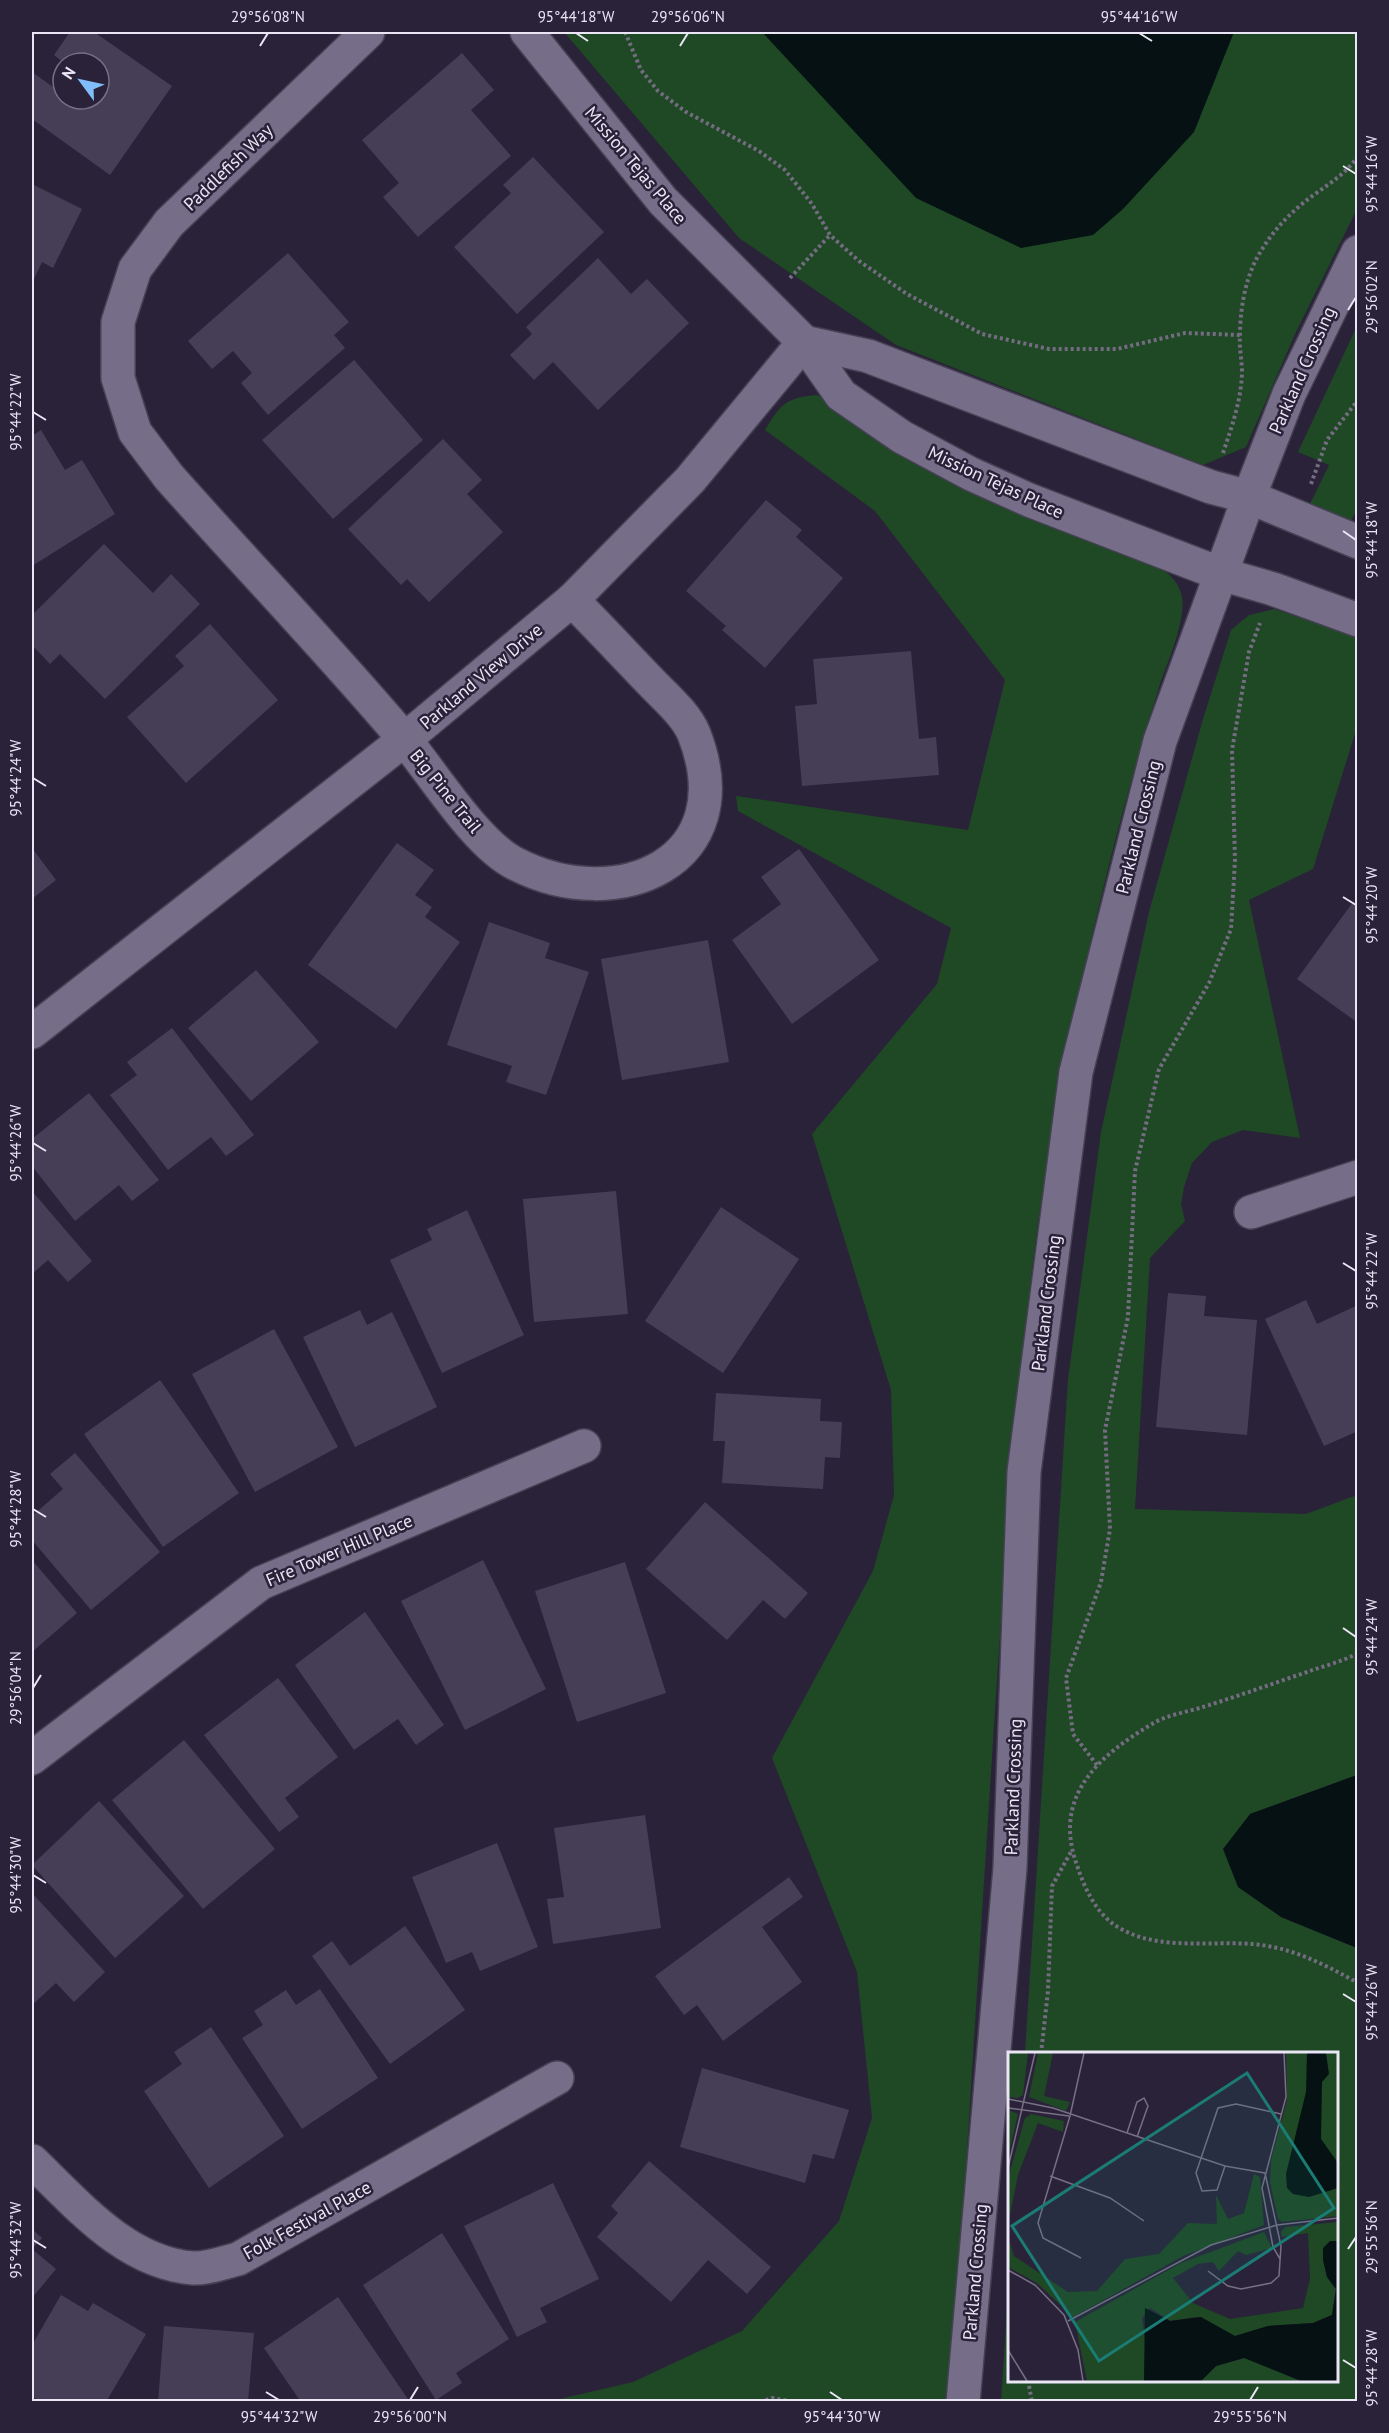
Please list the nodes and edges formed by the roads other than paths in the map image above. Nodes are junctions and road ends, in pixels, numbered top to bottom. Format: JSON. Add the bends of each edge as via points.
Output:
{"nodes":[{"id":1,"x":368,"y":32,"type":"edge"},
{"id":2,"x":527,"y":32,"type":"edge"},
{"id":3,"x":1358,"y":252,"type":"edge"},
{"id":4,"x":118,"y":322,"type":"joint"},
{"id":5,"x":804,"y":342,"type":"junction"},
{"id":6,"x":1249,"y":497,"type":"junction"},
{"id":7,"x":1358,"y":542,"type":"edge"},
{"id":8,"x":1221,"y":574,"type":"junction"},
{"id":9,"x":572,"y":600,"type":"junction"},
{"id":10,"x":1358,"y":620,"type":"edge"},
{"id":11,"x":404,"y":740,"type":"junction"},
{"id":12,"x":32,"y":1032,"type":"edge"},
{"id":13,"x":1358,"y":1177,"type":"edge"},
{"id":14,"x":1251,"y":1212,"type":"dead end"},
{"id":15,"x":584,"y":1446,"type":"dead end"},
{"id":16,"x":32,"y":1758,"type":"edge"},
{"id":17,"x":557,"y":2078,"type":"dead end"},
{"id":18,"x":32,"y":2161,"type":"edge"},
{"id":19,"x":963,"y":2402,"type":"edge"}],
"edges":[{"from":1,"to":4,"type":"street","name":"Paddlefish Way","via":[[169,223],[135,268]]},
{"from":2,"to":5,"type":"street","name":"Mission Tejas Place","via":[[663,201]]},
{"from":3,"to":6,"type":"street","name":"Parkland Crossing","via":[[1289,394]]},
{"from":4,"to":11,"type":"street","name":"Big Pine Trail","via":[[117,378],[135,432],[169,477]]},
{"from":5,"to":6,"type":"street","via":[[868,356],[1211,488]]},
{"from":5,"to":8,"type":"street","name":"Mission Tejas Place","via":[[841,395],[902,437],[1029,500]]},
{"from":5,"to":9,"type":"street","name":"Parkland View Drive","via":[[690,480]]},
{"from":6,"to":7,"type":"street"},
{"from":6,"to":8,"type":"street","name":"Parkland Crossing"},
{"from":8,"to":10,"type":"street","name":"Mission Tejas Place"},
{"from":8,"to":19,"type":"street","name":"Parkland Crossing","via":[[1160,741],[1076,1072],[1024,1473],[1010,1868]]},
{"from":9,"to":11,"type":"street","name":"Parkland View Drive"},
{"from":9,"to":11,"type":"street","name":"Big Pine Trail","via":[[693,731],[705,765],[705,801],[694,835],[674,860],[641,878],[599,885],[553,877],[515,864],[486,842]]},
{"from":11,"to":12,"type":"street","name":"Parkland View Drive"},
{"from":13,"to":14,"type":"street"},
{"from":15,"to":16,"type":"street","name":"Fire Tower Hill Place","via":[[261,1584]]},
{"from":17,"to":18,"type":"street","name":"Folk Festival Place","via":[[238,2259],[194,2268],[144,2255],[100,2227]]}]}
